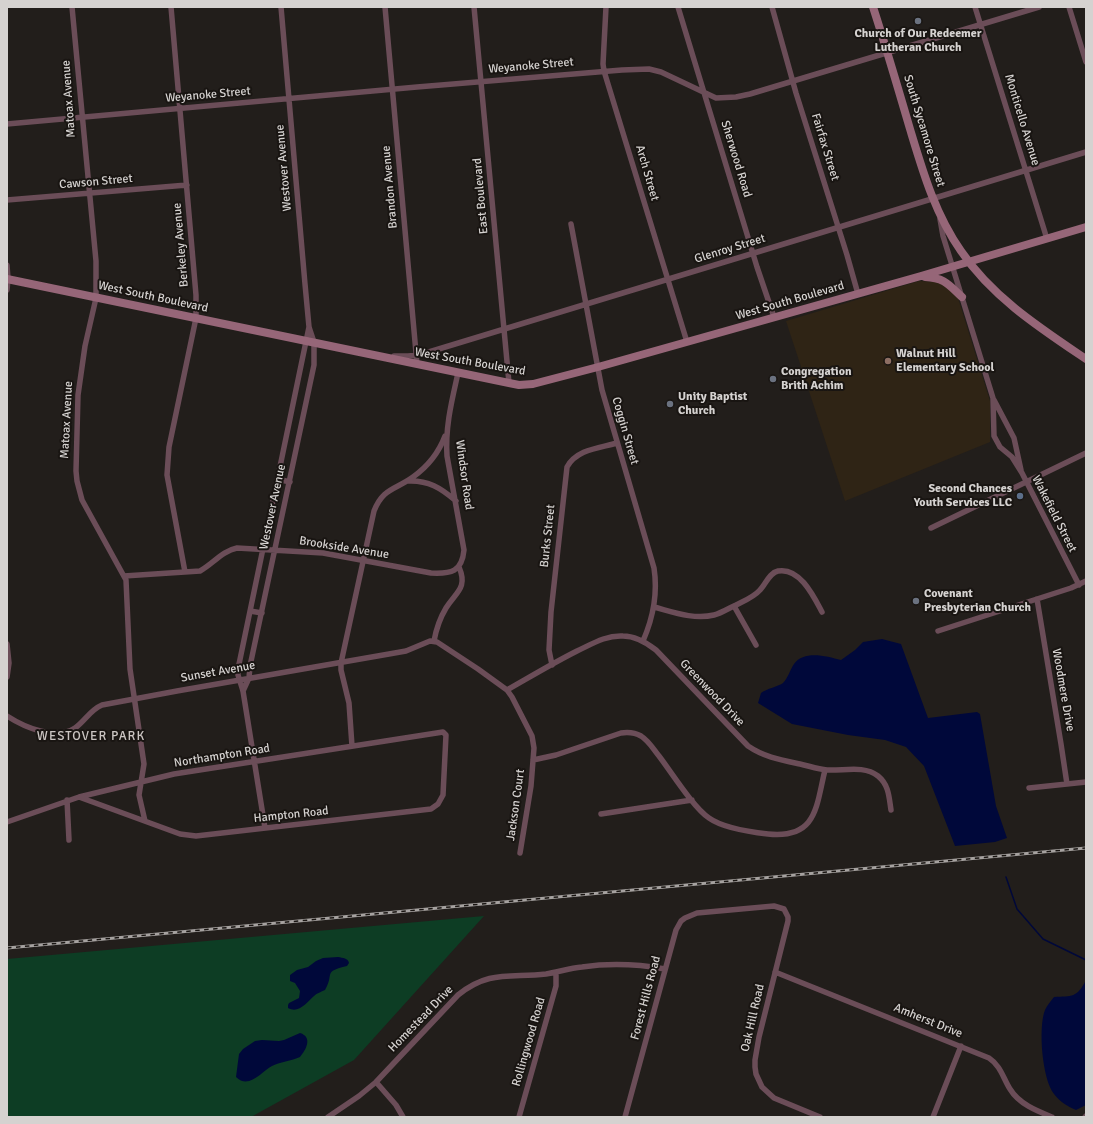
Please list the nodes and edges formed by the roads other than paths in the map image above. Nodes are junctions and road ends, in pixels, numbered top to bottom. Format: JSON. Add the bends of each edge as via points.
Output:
{"nodes":[{"id":1,"x":72,"y":7,"type":"edge"},
{"id":2,"x":171,"y":7,"type":"edge"},
{"id":3,"x":281,"y":7,"type":"edge"},
{"id":4,"x":385,"y":7,"type":"edge"},
{"id":5,"x":474,"y":7,"type":"edge"},
{"id":6,"x":606,"y":7,"type":"edge"},
{"id":7,"x":678,"y":7,"type":"edge"},
{"id":8,"x":772,"y":7,"type":"edge"},
{"id":9,"x":874,"y":7,"type":"edge"},
{"id":10,"x":975,"y":7,"type":"edge"},
{"id":11,"x":1039,"y":7,"type":"edge"},
{"id":12,"x":1069,"y":7,"type":"edge"},
{"id":13,"x":981,"y":24,"type":"junction"},
{"id":14,"x":887,"y":53,"type":"junction"},
{"id":15,"x":1086,"y":62,"type":"edge"},
{"id":16,"x":604,"y":71,"type":"junction"},
{"id":17,"x":793,"y":81,"type":"junction"},
{"id":18,"x":481,"y":82,"type":"junction"},
{"id":19,"x":392,"y":89,"type":"junction"},
{"id":20,"x":704,"y":92,"type":"junction"},
{"id":21,"x":288,"y":99,"type":"junction"},
{"id":22,"x":180,"y":109,"type":"junction"},
{"id":23,"x":82,"y":117,"type":"junction"},
{"id":24,"x":7,"y":124,"type":"edge"},
{"id":25,"x":1086,"y":152,"type":"edge"},
{"id":26,"x":1026,"y":170,"type":"junction"},
{"id":27,"x":187,"y":185,"type":"junction"},
{"id":28,"x":88,"y":193,"type":"junction"},
{"id":29,"x":932,"y":199,"type":"junction"},
{"id":30,"x":7,"y":200,"type":"edge"},
{"id":31,"x":939,"y":214,"type":"junction"},
{"id":32,"x":571,"y":224,"type":"dead end"},
{"id":33,"x":839,"y":227,"type":"junction"},
{"id":34,"x":1086,"y":227,"type":"edge"},
{"id":35,"x":1047,"y":239,"type":"junction"},
{"id":36,"x":753,"y":254,"type":"junction"},
{"id":37,"x":969,"y":261,"type":"junction"},
{"id":38,"x":7,"y":265,"type":"edge"},
{"id":39,"x":953,"y":266,"type":"junction"},
{"id":40,"x":916,"y":277,"type":"junction"},
{"id":41,"x":8,"y":279,"type":"edge"},
{"id":42,"x":668,"y":279,"type":"junction"},
{"id":43,"x":7,"y":290,"type":"edge"},
{"id":44,"x":858,"y":294,"type":"junction"},
{"id":45,"x":962,"y":297,"type":"junction"},
{"id":46,"x":96,"y":298,"type":"junction"},
{"id":47,"x":585,"y":304,"type":"junction"},
{"id":48,"x":774,"y":317,"type":"junction"},
{"id":49,"x":196,"y":318,"type":"junction"},
{"id":50,"x":503,"y":329,"type":"junction"},
{"id":51,"x":310,"y":341,"type":"junction"},
{"id":52,"x":687,"y":342,"type":"junction"},
{"id":53,"x":416,"y":355,"type":"junction"},
{"id":54,"x":379,"y":356,"type":"junction"},
{"id":55,"x":1086,"y":359,"type":"edge"},
{"id":56,"x":417,"y":364,"type":"junction"},
{"id":57,"x":598,"y":367,"type":"junction"},
{"id":58,"x":458,"y":373,"type":"junction"},
{"id":59,"x":509,"y":383,"type":"junction"},
{"id":60,"x":993,"y":398,"type":"junction"},
{"id":61,"x":447,"y":432,"type":"junction"},
{"id":62,"x":617,"y":443,"type":"junction"},
{"id":63,"x":1086,"y":453,"type":"edge"},
{"id":64,"x":1022,"y":473,"type":"junction"},
{"id":65,"x":277,"y":479,"type":"junction"},
{"id":66,"x":408,"y":481,"type":"junction"},
{"id":67,"x":290,"y":482,"type":"junction"},
{"id":68,"x":1027,"y":483,"type":"junction"},
{"id":69,"x":456,"y":501,"type":"junction"},
{"id":70,"x":931,"y":528,"type":"dead end"},
{"id":71,"x":262,"y":549,"type":"junction"},
{"id":72,"x":275,"y":550,"type":"junction"},
{"id":73,"x":363,"y":561,"type":"junction"},
{"id":74,"x":459,"y":567,"type":"junction"},
{"id":75,"x":185,"y":572,"type":"junction"},
{"id":76,"x":124,"y":576,"type":"junction"},
{"id":77,"x":1086,"y":581,"type":"edge"},
{"id":78,"x":1079,"y":585,"type":"junction"},
{"id":79,"x":1037,"y":599,"type":"junction"},
{"id":80,"x":654,"y":606,"type":"junction"},
{"id":81,"x":734,"y":606,"type":"junction"},
{"id":82,"x":250,"y":610,"type":"junction"},
{"id":83,"x":822,"y":612,"type":"dead end"},
{"id":84,"x":262,"y":613,"type":"junction"},
{"id":85,"x":938,"y":631,"type":"dead end"},
{"id":86,"x":434,"y":641,"type":"junction"},
{"id":87,"x":643,"y":641,"type":"junction"},
{"id":88,"x":7,"y":644,"type":"edge"},
{"id":89,"x":756,"y":645,"type":"dead end"},
{"id":90,"x":341,"y":663,"type":"junction"},
{"id":91,"x":552,"y":664,"type":"junction"},
{"id":92,"x":7,"y":677,"type":"edge"},
{"id":93,"x":249,"y":678,"type":"junction"},
{"id":94,"x":239,"y":680,"type":"junction"},
{"id":95,"x":507,"y":690,"type":"junction"},
{"id":96,"x":243,"y":691,"type":"junction"},
{"id":97,"x":134,"y":699,"type":"junction"},
{"id":98,"x":7,"y":716,"type":"edge"},
{"id":99,"x":445,"y":733,"type":"joint"},
{"id":100,"x":352,"y":746,"type":"junction"},
{"id":101,"x":533,"y":760,"type":"junction"},
{"id":102,"x":254,"y":762,"type":"junction"},
{"id":103,"x":825,"y":770,"type":"junction"},
{"id":104,"x":141,"y":782,"type":"junction"},
{"id":105,"x":1086,"y":782,"type":"edge"},
{"id":106,"x":1067,"y":784,"type":"junction"},
{"id":107,"x":1029,"y":788,"type":"dead end"},
{"id":108,"x":79,"y":797,"type":"junction"},
{"id":109,"x":67,"y":800,"type":"junction"},
{"id":110,"x":692,"y":800,"type":"junction"},
{"id":111,"x":891,"y":810,"type":"dead end"},
{"id":112,"x":601,"y":814,"type":"dead end"},
{"id":113,"x":145,"y":821,"type":"junction"},
{"id":114,"x":7,"y":822,"type":"edge"},
{"id":115,"x":265,"y":828,"type":"junction"},
{"id":116,"x":69,"y":840,"type":"dead end"},
{"id":117,"x":520,"y":853,"type":"dead end"},
{"id":118,"x":716,"y":911,"type":"joint"},
{"id":119,"x":665,"y":969,"type":"junction"},
{"id":120,"x":556,"y":972,"type":"junction"},
{"id":121,"x":775,"y":972,"type":"junction"},
{"id":122,"x":961,"y":1046,"type":"junction"},
{"id":123,"x":376,"y":1082,"type":"junction"},
{"id":124,"x":328,"y":1117,"type":"edge"},
{"id":125,"x":403,"y":1117,"type":"edge"},
{"id":126,"x":519,"y":1117,"type":"edge"},
{"id":127,"x":625,"y":1117,"type":"edge"},
{"id":128,"x":820,"y":1117,"type":"edge"},
{"id":129,"x":933,"y":1117,"type":"edge"},
{"id":130,"x":1052,"y":1117,"type":"edge"}],
"edges":[{"from":1,"to":23,"type":"street","name":"Matoax Avenue"},
{"from":2,"to":22,"type":"street","name":"Berkeley Avenue"},
{"from":3,"to":21,"type":"street","name":"Westover Avenue"},
{"from":4,"to":19,"type":"street","name":"Brandon Avenue"},
{"from":5,"to":18,"type":"street","name":"East Boulevard"},
{"from":6,"to":16,"type":"street","name":"Arch Street"},
{"from":7,"to":20,"type":"street","name":"Sherwood Road"},
{"from":8,"to":17,"type":"street","name":"Fairfax Street"},
{"from":9,"to":14,"type":"street","name":"South Sycamore Street"},
{"from":10,"to":13,"type":"street","name":"Monticello Avenue"},
{"from":11,"to":13,"type":"street","name":"Weyanoke Street"},
{"from":12,"to":15,"type":"street"},
{"from":13,"to":14,"type":"street","name":"Weyanoke Street"},
{"from":13,"to":26,"type":"street","name":"Monticello Avenue"},
{"from":14,"to":17,"type":"street","name":"Weyanoke Street"},
{"from":14,"to":29,"type":"street","name":"South Sycamore Street"},
{"from":16,"to":18,"type":"street","name":"Weyanoke Street"},
{"from":16,"to":20,"type":"street","name":"Weyanoke Street","via":[[649,69],[671,75]]},
{"from":16,"to":42,"type":"street","name":"Arch Street"},
{"from":17,"to":20,"type":"street","name":"Weyanoke Street","via":[[736,97],[716,98]]},
{"from":17,"to":33,"type":"street","name":"Fairfax Street"},
{"from":18,"to":19,"type":"street","name":"Weyanoke Street"},
{"from":18,"to":50,"type":"street","name":"East Boulevard"},
{"from":19,"to":21,"type":"street","name":"Weyanoke Street"},
{"from":19,"to":53,"type":"street","name":"Brandon Avenue"},
{"from":20,"to":36,"type":"street","name":"Sherwood Road"},
{"from":21,"to":22,"type":"street","name":"Weyanoke Street"},
{"from":21,"to":51,"type":"street","name":"Westover Avenue"},
{"from":22,"to":23,"type":"street","name":"Weyanoke Street"},
{"from":22,"to":27,"type":"street","name":"Berkeley Avenue"},
{"from":23,"to":24,"type":"street","name":"Weyanoke Street"},
{"from":23,"to":28,"type":"street","name":"Matoax Avenue"},
{"from":25,"to":26,"type":"street","name":"Glenroy Street"},
{"from":26,"to":29,"type":"street","name":"Glenroy Street"},
{"from":26,"to":35,"type":"street","name":"Monticello Avenue"},
{"from":27,"to":28,"type":"street","name":"Cawson Street"},
{"from":27,"to":49,"type":"street","name":"Berkeley Avenue"},
{"from":28,"to":30,"type":"street","name":"Cawson Street"},
{"from":28,"to":46,"type":"street","name":"Matoax Avenue","via":[[96,261]]},
{"from":29,"to":31,"type":"street","name":"South Sycamore Street"},
{"from":29,"to":33,"type":"street","name":"Glenroy Street"},
{"from":31,"to":37,"type":"street","name":"South Sycamore Street"},
{"from":31,"to":39,"type":"street","name":"South Sycamore Street"},
{"from":32,"to":47,"type":"street","name":"Coggin Street"},
{"from":33,"to":36,"type":"street","name":"Glenroy Street"},
{"from":33,"to":44,"type":"street","name":"Fairfax Street"},
{"from":34,"to":35,"type":"street","name":"West South Boulevard"},
{"from":35,"to":37,"type":"street","name":"West South Boulevard"},
{"from":36,"to":42,"type":"street","name":"Glenroy Street"},
{"from":36,"to":48,"type":"street","name":"Sherwood Road"},
{"from":37,"to":39,"type":"street","name":"West South Boulevard"},
{"from":37,"to":55,"type":"street","name":"South Sycamore Street","via":[[1007,302]]},
{"from":38,"to":41,"type":"street"},
{"from":39,"to":40,"type":"street","name":"West South Boulevard"},
{"from":39,"to":45,"type":"street","name":"Wakefield Street"},
{"from":40,"to":44,"type":"street","name":"West South Boulevard"},
{"from":40,"to":45,"type":"street","via":[[939,278]]},
{"from":41,"to":43,"type":"street"},
{"from":41,"to":46,"type":"street","name":"West South Boulevard"},
{"from":42,"to":47,"type":"street","name":"Glenroy Street"},
{"from":42,"to":52,"type":"street","name":"Arch Street"},
{"from":44,"to":48,"type":"street","name":"West South Boulevard"},
{"from":45,"to":60,"type":"street","name":"Wakefield Street"},
{"from":46,"to":49,"type":"street","name":"West South Boulevard"},
{"from":46,"to":76,"type":"street","name":"Matoax Avenue","via":[[85,346],[78,395],[76,481],[89,515]]},
{"from":47,"to":50,"type":"street","name":"Glenroy Street"},
{"from":47,"to":57,"type":"street","name":"Coggin Street"},
{"from":48,"to":52,"type":"street","name":"West South Boulevard"},
{"from":49,"to":51,"type":"street","name":"West South Boulevard"},
{"from":49,"to":75,"type":"street","name":"Berkeley Avenue","via":[[169,447],[167,475]]},
{"from":50,"to":53,"type":"street","name":"Glenroy Street"},
{"from":50,"to":59,"type":"street","name":"East Boulevard"},
{"from":51,"to":54,"type":"street","name":"West South Boulevard"},
{"from":51,"to":65,"type":"street","name":"Westover Avenue"},
{"from":51,"to":67,"type":"street","name":"Westover Avenue","via":[[314,365]]},
{"from":52,"to":57,"type":"street","name":"West South Boulevard"},
{"from":53,"to":54,"type":"street","name":"Glenroy Street"},
{"from":53,"to":56,"type":"street","name":"Brandon Avenue"},
{"from":54,"to":56,"type":"street","name":"West South Boulevard"},
{"from":56,"to":58,"type":"street","name":"West South Boulevard"},
{"from":57,"to":59,"type":"street","name":"West South Boulevard","via":[[533,384]]},
{"from":57,"to":62,"type":"street","name":"Coggin Street"},
{"from":58,"to":59,"type":"street","name":"West South Boulevard"},
{"from":58,"to":61,"type":"street","name":"Windsor Road"},
{"from":60,"to":64,"type":"street","name":"Wakefield Street","via":[[1014,438]]},
{"from":60,"to":64,"type":"street","name":"Wakefield Street","via":[[994,436]]},
{"from":61,"to":66,"type":"street","via":[[432,459]]},
{"from":61,"to":69,"type":"street","name":"Windsor Road","via":[[447,456]]},
{"from":62,"to":80,"type":"street","name":"Coggin Street","via":[[654,568]]},
{"from":62,"to":91,"type":"street","name":"Burks Street","via":[[585,452],[567,467],[549,650]]},
{"from":63,"to":68,"type":"street"},
{"from":64,"to":68,"type":"street","name":"Wakefield Street"},
{"from":65,"to":67,"type":"street"},
{"from":65,"to":71,"type":"street","name":"Westover Avenue"},
{"from":66,"to":69,"type":"street","via":[[416,480],[431,484]]},
{"from":66,"to":73,"type":"street","via":[[381,496],[377,503]]},
{"from":67,"to":72,"type":"street","name":"Westover Avenue"},
{"from":68,"to":70,"type":"street"},
{"from":68,"to":78,"type":"street","name":"Wakefield Street"},
{"from":69,"to":74,"type":"street","name":"Windsor Road","via":[[464,550]]},
{"from":71,"to":72,"type":"street","name":"Brookside Avenue"},
{"from":71,"to":75,"type":"street","name":"Brookside Avenue","via":[[230,549],[209,567],[200,571]]},
{"from":71,"to":82,"type":"street","name":"Westover Avenue"},
{"from":72,"to":73,"type":"street","name":"Brookside Avenue","via":[[323,553]]},
{"from":72,"to":84,"type":"street","name":"Westover Avenue"},
{"from":73,"to":74,"type":"street","name":"Brookside Avenue","via":[[431,573],[447,572]]},
{"from":73,"to":90,"type":"street"},
{"from":74,"to":86,"type":"street","via":[[463,580],[460,589],[445,609]]},
{"from":75,"to":76,"type":"street","name":"Brookside Avenue"},
{"from":76,"to":97,"type":"street","name":"Matoax Avenue","via":[[127,587]]},
{"from":77,"to":78,"type":"street"},
{"from":78,"to":79,"type":"street"},
{"from":79,"to":85,"type":"street"},
{"from":79,"to":106,"type":"street","name":"Woodmere Drive"},
{"from":80,"to":81,"type":"street","via":[[684,615],[702,616]]},
{"from":80,"to":87,"type":"street","name":"Coggin Street"},
{"from":81,"to":83,"type":"street","via":[[762,588],[772,573],[784,571],[805,584]]},
{"from":81,"to":89,"type":"street"},
{"from":82,"to":84,"type":"street"},
{"from":82,"to":94,"type":"street","name":"Westover Avenue","via":[[238,669]]},
{"from":84,"to":93,"type":"street","name":"Westover Avenue"},
{"from":86,"to":90,"type":"street","name":"Sunset Avenue","via":[[406,651]]},
{"from":86,"to":95,"type":"street"},
{"from":87,"to":91,"type":"street","name":"Greenwood Drive","via":[[630,636],[608,637]]},
{"from":87,"to":103,"type":"street","name":"Greenwood Drive","via":[[656,650],[755,752],[769,758]]},
{"from":88,"to":92,"type":"street","via":[[10,663]]},
{"from":90,"to":93,"type":"street","name":"Sunset Avenue"},
{"from":90,"to":100,"type":"street","via":[[349,703]]},
{"from":91,"to":95,"type":"street","name":"Greenwood Drive"},
{"from":93,"to":94,"type":"street","name":"Sunset Avenue"},
{"from":93,"to":96,"type":"street","name":"Westover Avenue"},
{"from":94,"to":96,"type":"street","name":"Westover Avenue"},
{"from":94,"to":97,"type":"street","name":"Sunset Avenue"},
{"from":95,"to":101,"type":"street","name":"Jackson Court","via":[[532,736]]},
{"from":96,"to":102,"type":"street","name":"Westover Avenue"},
{"from":97,"to":98,"type":"street","name":"Sunset Avenue","via":[[97,707],[75,728],[62,732],[48,732],[20,724]]},
{"from":97,"to":104,"type":"street","name":"Matoax Avenue","via":[[144,764]]},
{"from":99,"to":100,"type":"street","name":"Northampton Road"},
{"from":99,"to":115,"type":"street","name":"Hampton Road","via":[[443,795],[434,807]]},
{"from":100,"to":102,"type":"street","name":"Northampton Road"},
{"from":101,"to":110,"type":"street","via":[[621,733],[636,734],[653,748]]},
{"from":101,"to":117,"type":"street","name":"Jackson Court"},
{"from":102,"to":104,"type":"street","name":"Northampton Road","via":[[174,774]]},
{"from":102,"to":115,"type":"street","name":"Westover Avenue"},
{"from":103,"to":110,"type":"street","via":[[811,820],[803,829],[786,834],[766,834],[721,824],[710,819]]},
{"from":103,"to":111,"type":"street","name":"Greenwood Drive","via":[[863,770],[875,774],[887,788]]},
{"from":104,"to":108,"type":"street","name":"Northampton Road"},
{"from":104,"to":113,"type":"street","name":"Matoax Avenue","via":[[139,795]]},
{"from":105,"to":106,"type":"street"},
{"from":106,"to":107,"type":"street"},
{"from":108,"to":109,"type":"street","name":"Northampton Road"},
{"from":108,"to":113,"type":"street","name":"Hampton Road"},
{"from":109,"to":114,"type":"street","name":"Northampton Road"},
{"from":109,"to":116,"type":"street"},
{"from":110,"to":112,"type":"street"},
{"from":113,"to":115,"type":"street","name":"Hampton Road","via":[[180,834],[196,836]]},
{"from":118,"to":119,"type":"street","name":"Forest Hills Road","via":[[697,913],[681,921]]},
{"from":118,"to":121,"type":"street","name":"Oak Hill Road","via":[[774,906],[784,910],[788,916]]},
{"from":119,"to":120,"type":"street","name":"Homestead Drive","via":[[646,965],[610,964]]},
{"from":119,"to":127,"type":"street","name":"Forest Hills Road"},
{"from":120,"to":123,"type":"street","name":"Homestead Drive","via":[[498,977],[475,983],[458,995]]},
{"from":120,"to":126,"type":"street","name":"Rollingwood Road","via":[[556,986]]},
{"from":121,"to":122,"type":"street","name":"Amherst Drive"},
{"from":121,"to":128,"type":"street","name":"Oak Hill Road","via":[[755,1060],[756,1074],[762,1087],[774,1098]]},
{"from":122,"to":129,"type":"street"},
{"from":122,"to":130,"type":"street","name":"Amherst Drive","via":[[990,1058],[1000,1068],[1015,1096],[1032,1108]]},
{"from":123,"to":124,"type":"street","name":"Homestead Drive"},
{"from":123,"to":125,"type":"street"}]}
